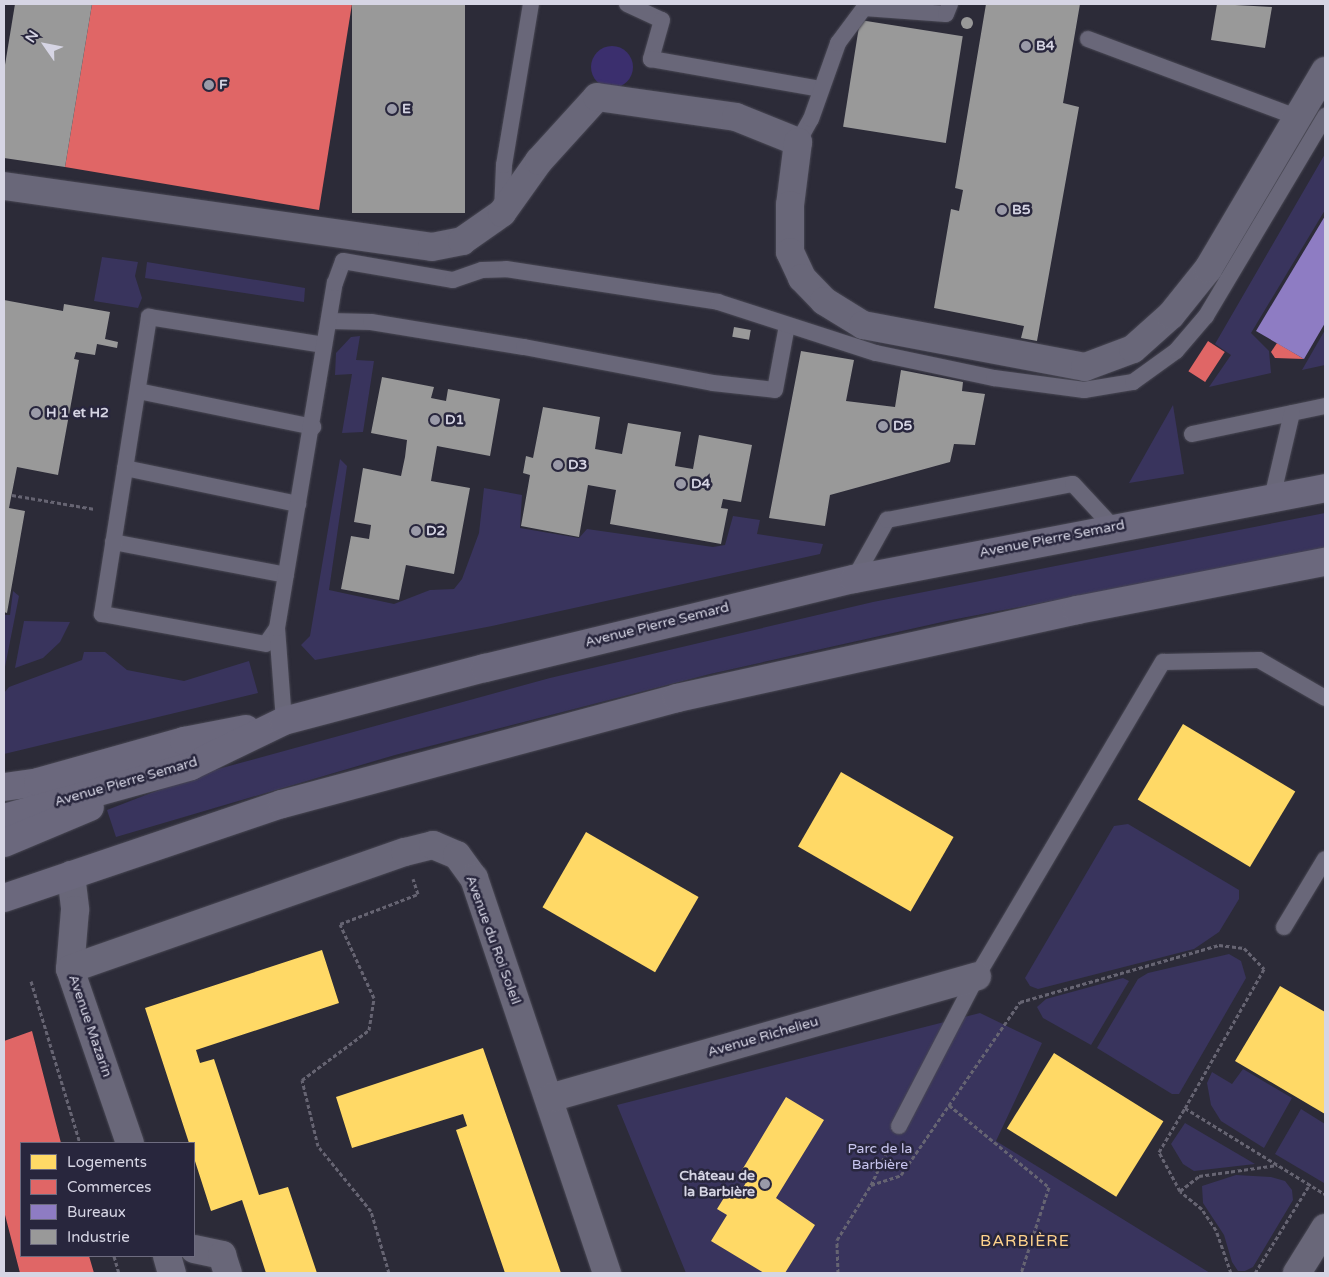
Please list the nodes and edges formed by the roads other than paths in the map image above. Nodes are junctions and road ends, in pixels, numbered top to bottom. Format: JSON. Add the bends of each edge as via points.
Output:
{"nodes":[{"id":1,"x":531,"y":4,"type":"edge"},
{"id":2,"x":627,"y":4,"type":"edge"},
{"id":3,"x":950,"y":4,"type":"edge"},
{"id":4,"x":1088,"y":39,"type":"dead end"},
{"id":5,"x":1325,"y":71,"type":"edge"},
{"id":6,"x":821,"y":89,"type":"junction"},
{"id":7,"x":1325,"y":116,"type":"edge"},
{"id":8,"x":1298,"y":117,"type":"junction"},
{"id":9,"x":798,"y":142,"type":"junction"},
{"id":10,"x":4,"y":186,"type":"edge"},
{"id":11,"x":502,"y":213,"type":"junction"},
{"id":12,"x":329,"y":321,"type":"junction"},
{"id":13,"x":786,"y":326,"type":"junction"},
{"id":14,"x":324,"y":345,"type":"junction"},
{"id":15,"x":138,"y":391,"type":"junction"},
{"id":16,"x":1325,"y":406,"type":"edge"},
{"id":17,"x":1292,"y":413,"type":"junction"},
{"id":18,"x":313,"y":427,"type":"junction"},
{"id":19,"x":1192,"y":434,"type":"dead end"},
{"id":20,"x":125,"y":468,"type":"junction"},
{"id":21,"x":1325,"y":488,"type":"edge"},
{"id":22,"x":1272,"y":498,"type":"junction"},
{"id":23,"x":298,"y":504,"type":"junction"},
{"id":24,"x":1113,"y":527,"type":"junction"},
{"id":25,"x":113,"y":542,"type":"junction"},
{"id":26,"x":1325,"y":562,"type":"edge"},
{"id":27,"x":286,"y":575,"type":"junction"},
{"id":28,"x":854,"y":579,"type":"junction"},
{"id":29,"x":278,"y":628,"type":"junction"},
{"id":30,"x":1325,"y":698,"type":"edge"},
{"id":31,"x":284,"y":721,"type":"junction"},
{"id":32,"x":191,"y":766,"type":"junction"},
{"id":33,"x":4,"y":787,"type":"edge"},
{"id":34,"x":4,"y":818,"type":"edge"},
{"id":35,"x":4,"y":842,"type":"edge"},
{"id":36,"x":1325,"y":859,"type":"edge"},
{"id":37,"x":71,"y":875,"type":"junction"},
{"id":38,"x":4,"y":898,"type":"edge"},
{"id":39,"x":1284,"y":927,"type":"dead end"},
{"id":40,"x":70,"y":969,"type":"junction"},
{"id":41,"x":977,"y":976,"type":"junction"},
{"id":42,"x":550,"y":1098,"type":"junction"},
{"id":43,"x":899,"y":1126,"type":"road end"},
{"id":44,"x":130,"y":1142,"type":"edge"},
{"id":45,"x":1325,"y":1228,"type":"edge"},
{"id":46,"x":195,"y":1249,"type":"edge"},
{"id":47,"x":167,"y":1257,"type":"edge"},
{"id":48,"x":172,"y":1273,"type":"edge"},
{"id":49,"x":228,"y":1273,"type":"edge"},
{"id":50,"x":607,"y":1273,"type":"edge"},
{"id":51,"x":1297,"y":1273,"type":"edge"}],
"edges":[{"from":1,"to":11,"type":"lane","via":[[504,165]]},
{"from":2,"to":6,"type":"lane","via":[[662,20],[651,59]]},
{"from":3,"to":6,"type":"lane","via":[[946,14],[864,8],[838,43]]},
{"from":4,"to":8,"type":"lane"},
{"from":5,"to":8,"type":"street"},
{"from":6,"to":9,"type":"lane"},
{"from":7,"to":13,"type":"lane","via":[[1206,316],[1176,350],[1133,382],[1084,390],[994,378],[876,353]]},
{"from":8,"to":9,"type":"street","via":[[1208,269],[1171,315],[1133,348],[1085,367],[863,325],[824,301],[802,278],[790,252],[790,205]]},
{"from":9,"to":11,"type":"street","via":[[736,117],[597,97],[539,161]]},
{"from":10,"to":11,"type":"street","via":[[432,246],[462,241]]},
{"from":12,"to":13,"type":"lane","via":[[335,283],[343,261],[453,280],[482,270],[506,269],[718,302]]},
{"from":12,"to":13,"type":"lane","via":[[381,324],[714,383],[775,390]]},
{"from":12,"to":14,"type":"lane"},
{"from":14,"to":15,"type":"lane","via":[[150,316]]},
{"from":14,"to":18,"type":"lane"},
{"from":15,"to":18,"type":"lane"},
{"from":15,"to":20,"type":"lane"},
{"from":16,"to":17,"type":"lane"},
{"from":17,"to":19,"type":"lane"},
{"from":17,"to":22,"type":"lane"},
{"from":18,"to":23,"type":"lane"},
{"from":20,"to":23,"type":"lane"},
{"from":20,"to":25,"type":"lane"},
{"from":21,"to":22,"type":"main road","name":"Avenue Pierre Semard"},
{"from":22,"to":24,"type":"main road","name":"Avenue Pierre Semard"},
{"from":23,"to":27,"type":"lane"},
{"from":24,"to":28,"type":"main road","name":"Avenue Pierre Semard"},
{"from":24,"to":28,"type":"lane","via":[[1073,484],[887,520]]},
{"from":25,"to":27,"type":"lane"},
{"from":25,"to":29,"type":"lane","via":[[102,614],[266,644]]},
{"from":26,"to":37,"type":"main road","via":[[1077,610],[677,698],[282,804]]},
{"from":27,"to":29,"type":"lane"},
{"from":28,"to":31,"type":"main road","name":"Avenue Pierre Semard","via":[[503,663]]},
{"from":29,"to":31,"type":"lane"},
{"from":30,"to":41,"type":"lane","via":[[1259,660],[1163,662]]},
{"from":31,"to":32,"type":"main road","name":"Avenue Pierre Semard"},
{"from":31,"to":33,"type":"main road","via":[[184,741],[38,782]]},
{"from":32,"to":34,"type":"main road","name":"Avenue Pierre Semard"},
{"from":32,"to":35,"type":"main road"},
{"from":36,"to":39,"type":"lane"},
{"from":37,"to":38,"type":"main road"},
{"from":37,"to":40,"type":"street","name":"Avenue Mazarin","via":[[75,910]]},
{"from":40,"to":42,"type":"street","name":"Avenue du Roi Soleil","via":[[433,844],[457,854],[474,878]]},
{"from":40,"to":44,"type":"street","name":"Avenue Mazarin"},
{"from":41,"to":42,"type":"street","name":"Avenue Richelieu"},
{"from":41,"to":43,"type":"lane"},
{"from":42,"to":50,"type":"street","name":"Avenue du Roi Soleil"},
{"from":45,"to":51,"type":"street"},
{"from":46,"to":49,"type":"street","via":[[222,1255]]},
{"from":47,"to":48,"type":"street"}]}
